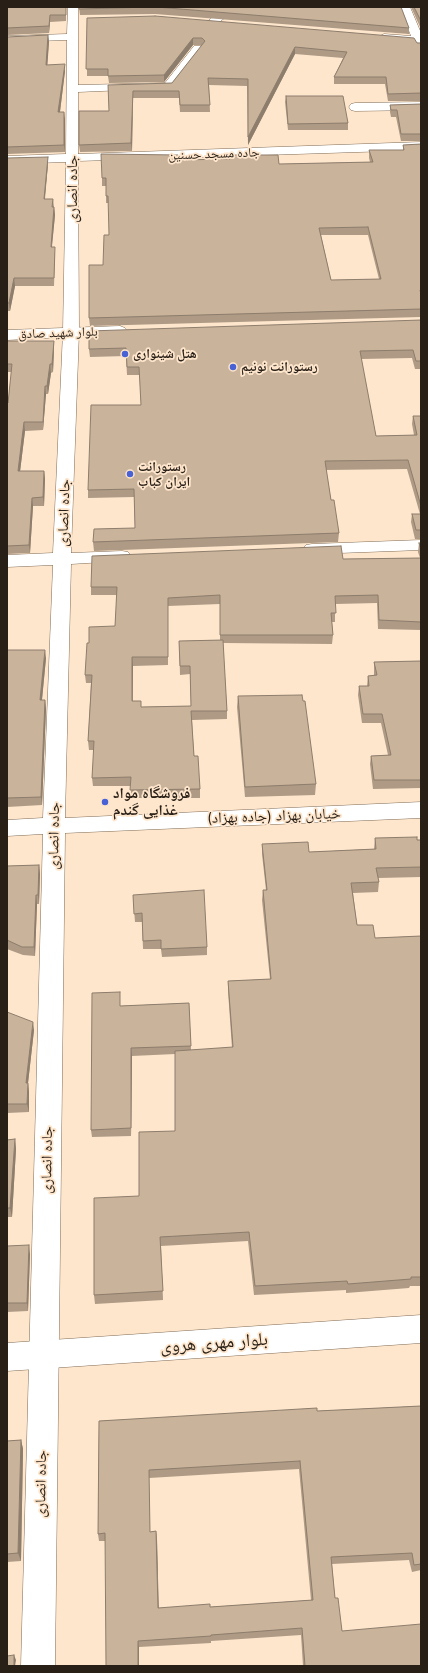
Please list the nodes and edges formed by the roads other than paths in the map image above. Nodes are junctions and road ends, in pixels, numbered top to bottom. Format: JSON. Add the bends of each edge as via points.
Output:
{"nodes":[{"id":1,"x":73,"y":7,"type":"edge"},
{"id":2,"x":233,"y":7,"type":"edge"},
{"id":3,"x":405,"y":7,"type":"edge"},
{"id":4,"x":229,"y":24,"type":"edge"},
{"id":5,"x":371,"y":36,"type":"edge"},
{"id":6,"x":72,"y":37,"type":"junction"},
{"id":7,"x":7,"y":38,"type":"edge"},
{"id":8,"x":420,"y":42,"type":"edge"},
{"id":9,"x":198,"y":48,"type":"edge"},
{"id":10,"x":73,"y":89,"type":"junction"},
{"id":11,"x":421,"y":106,"type":"edge"},
{"id":12,"x":355,"y":107,"type":"dead end"},
{"id":13,"x":421,"y":146,"type":"edge"},
{"id":14,"x":73,"y":159,"type":"junction"},
{"id":15,"x":7,"y":160,"type":"edge"},
{"id":16,"x":7,"y":322,"type":"edge"},
{"id":17,"x":131,"y":325,"type":"edge"},
{"id":18,"x":71,"y":327,"type":"junction"},
{"id":19,"x":7,"y":335,"type":"edge"},
{"id":20,"x":421,"y":545,"type":"edge"},
{"id":21,"x":294,"y":550,"type":"edge"},
{"id":22,"x":142,"y":556,"type":"edge"},
{"id":23,"x":62,"y":558,"type":"junction"},
{"id":24,"x":7,"y":561,"type":"edge"},
{"id":25,"x":421,"y":810,"type":"edge"},
{"id":26,"x":54,"y":825,"type":"junction"},
{"id":27,"x":7,"y":828,"type":"edge"},
{"id":28,"x":421,"y":1329,"type":"edge"},
{"id":29,"x":43,"y":1355,"type":"junction"},
{"id":30,"x":7,"y":1357,"type":"edge"},
{"id":31,"x":38,"y":1666,"type":"edge"}],
"edges":[{"from":1,"to":6,"type":"main road","name":"جاده انصاری"},
{"from":2,"to":4,"type":"main road","via":[[209,22]]},
{"from":3,"to":8,"type":"main road"},
{"from":5,"to":8,"type":"main road"},
{"from":6,"to":7,"type":"main road"},
{"from":6,"to":10,"type":"main road","name":"جاده انصاری"},
{"from":9,"to":10,"type":"main road","via":[[168,86]]},
{"from":10,"to":14,"type":"main road","name":"جاده انصاری"},
{"from":11,"to":12,"type":"main road"},
{"from":13,"to":14,"type":"main road","name":"جاده مسجد حسنین"},
{"from":14,"to":15,"type":"main road","name":"جاده مسجد حسنین"},
{"from":14,"to":18,"type":"main road","name":"جاده انصاری"},
{"from":16,"to":18,"type":"main road","name":"بلوار شهید صادق"},
{"from":17,"to":18,"type":"main road","name":"بلوار شهید صادق"},
{"from":18,"to":19,"type":"main road","name":"بلوار شهید صادق"},
{"from":18,"to":23,"type":"main road","name":"جاده انصاری"},
{"from":20,"to":21,"type":"main road"},
{"from":22,"to":23,"type":"main road"},
{"from":23,"to":24,"type":"main road"},
{"from":23,"to":26,"type":"main road","name":"جاده انصاری"},
{"from":25,"to":26,"type":"main road","name":"خیابان بهزاد (جاده بهزاد)"},
{"from":26,"to":27,"type":"main road","name":"خیابان بهزاد (جاده بهزاد)"},
{"from":26,"to":29,"type":"main road","name":"جاده انصاری"},
{"from":28,"to":29,"type":"main road","name":"بلوار مهری هروی"},
{"from":29,"to":30,"type":"main road","name":"بلوار مهری هروی"},
{"from":29,"to":31,"type":"main road","name":"جاده انصاری"}]}
